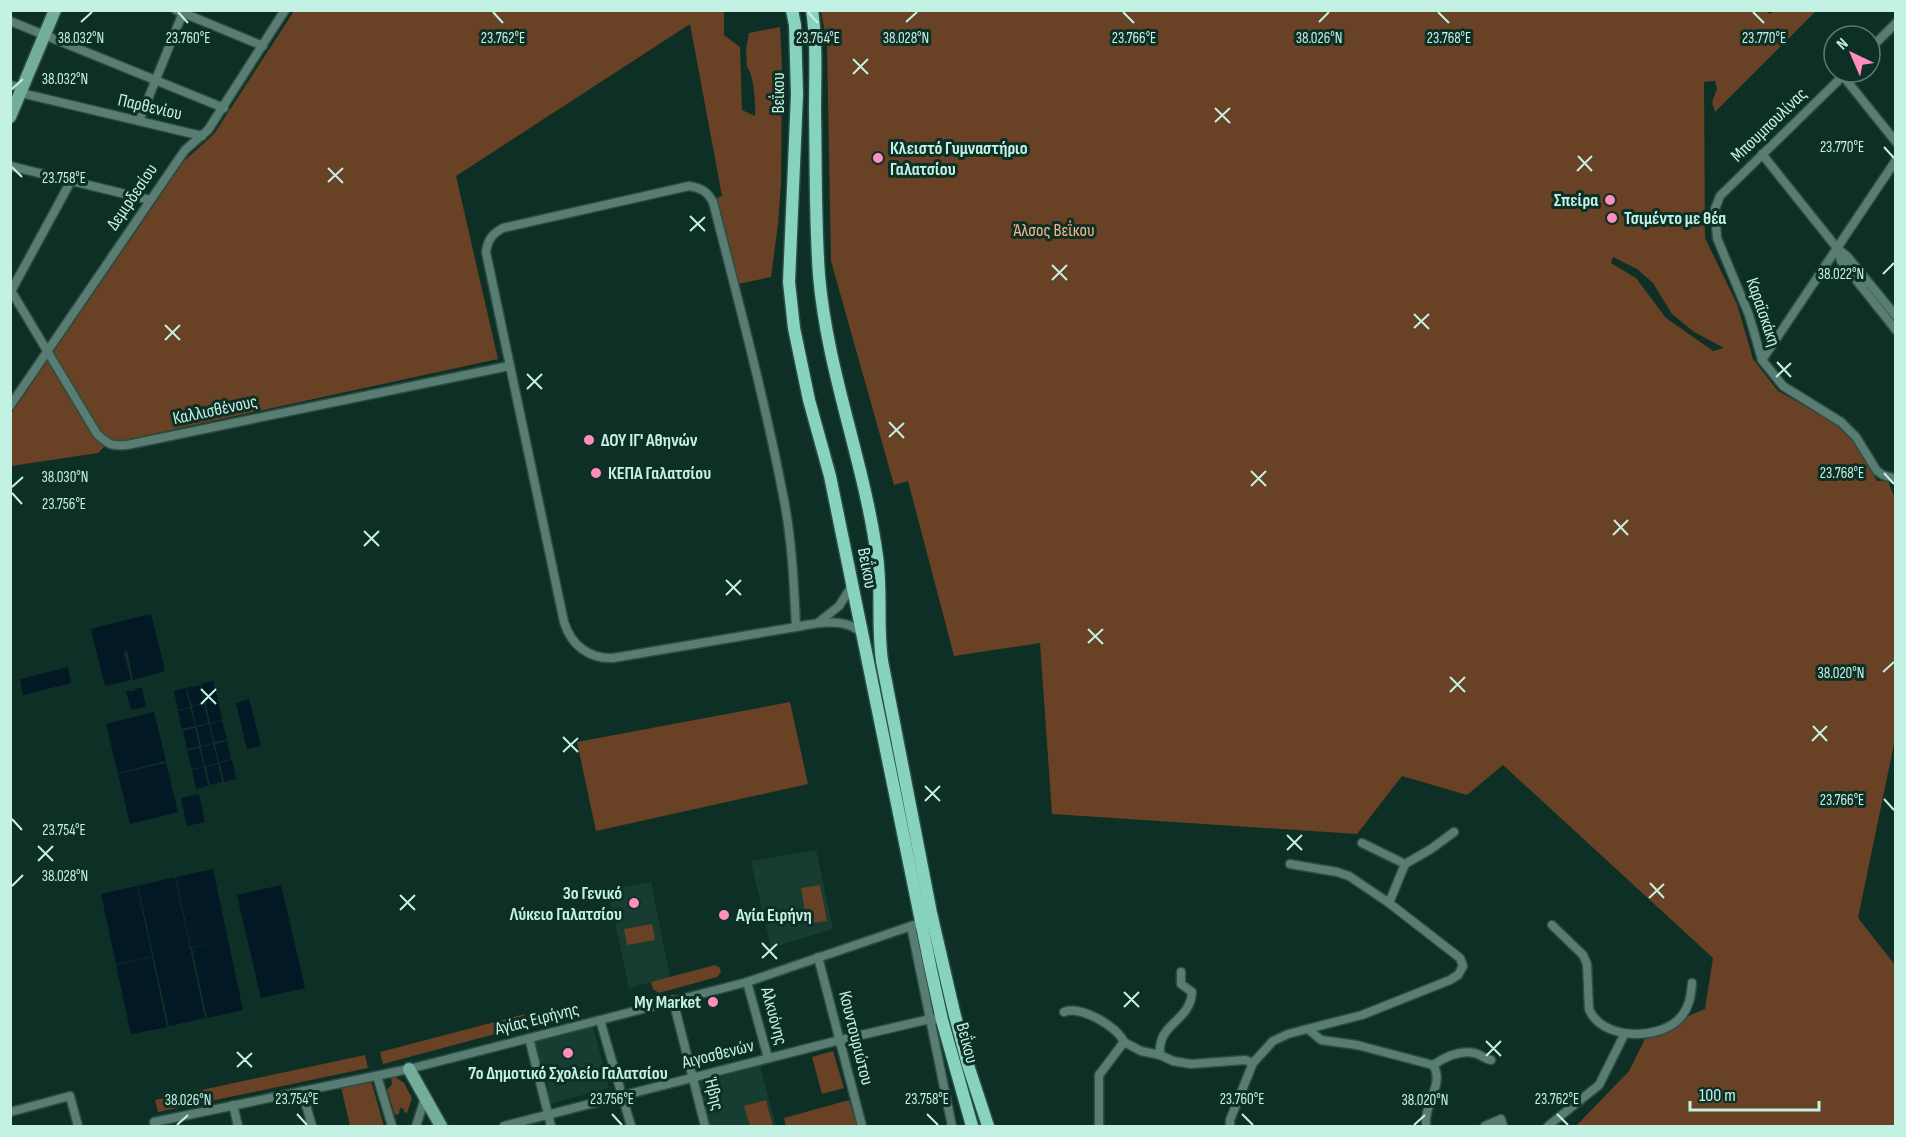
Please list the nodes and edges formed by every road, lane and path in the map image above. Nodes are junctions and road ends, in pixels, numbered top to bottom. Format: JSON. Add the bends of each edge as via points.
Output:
{"nodes":[{"id":1,"x":55,"y":10,"type":"edge"},
{"id":2,"x":285,"y":10,"type":"edge"},
{"id":3,"x":792,"y":10,"type":"edge"},
{"id":4,"x":812,"y":10,"type":"edge"},
{"id":5,"x":181,"y":11,"type":"edge"},
{"id":6,"x":10,"y":21,"type":"edge"},
{"id":7,"x":1896,"y":23,"type":"edge"},
{"id":8,"x":45,"y":35,"type":"junction"},
{"id":9,"x":1882,"y":37,"type":"edge"},
{"id":10,"x":263,"y":46,"type":"junction"},
{"id":11,"x":154,"y":80,"type":"junction"},
{"id":12,"x":1835,"y":84,"type":"edge"},
{"id":13,"x":1852,"y":84,"type":"edge"},
{"id":14,"x":10,"y":85,"type":"edge"},
{"id":15,"x":22,"y":90,"type":"junction"},
{"id":16,"x":224,"y":108,"type":"junction"},
{"id":17,"x":10,"y":117,"type":"edge"},
{"id":18,"x":139,"y":121,"type":"junction"},
{"id":19,"x":201,"y":136,"type":"junction"},
{"id":20,"x":1896,"y":142,"type":"edge"},
{"id":21,"x":1762,"y":154,"type":"junction"},
{"id":22,"x":1896,"y":160,"type":"edge"},
{"id":23,"x":10,"y":166,"type":"edge"},
{"id":24,"x":71,"y":181,"type":"junction"},
{"id":25,"x":150,"y":200,"type":"junction"},
{"id":26,"x":1717,"y":203,"type":"joint"},
{"id":27,"x":1837,"y":248,"type":"junction"},
{"id":28,"x":11,"y":291,"type":"edge"},
{"id":29,"x":1896,"y":316,"type":"edge"},
{"id":30,"x":1896,"y":330,"type":"edge"},
{"id":31,"x":49,"y":351,"type":"junction"},
{"id":32,"x":1762,"y":360,"type":"junction"},
{"id":33,"x":509,"y":366,"type":"junction"},
{"id":34,"x":10,"y":406,"type":"edge"},
{"id":35,"x":1896,"y":479,"type":"edge"},
{"id":36,"x":852,"y":584,"type":"junction"},
{"id":37,"x":818,"y":622,"type":"junction"},
{"id":38,"x":796,"y":627,"type":"junction"},
{"id":39,"x":861,"y":633,"type":"junction"},
{"id":40,"x":1455,"y":832,"type":"dead end"},
{"id":41,"x":1362,"y":843,"type":"dead end"},
{"id":42,"x":1290,"y":864,"type":"dead end"},
{"id":43,"x":1405,"y":864,"type":"junction"},
{"id":44,"x":1389,"y":903,"type":"junction"},
{"id":45,"x":916,"y":924,"type":"junction"},
{"id":46,"x":1552,"y":926,"type":"dead end"},
{"id":47,"x":818,"y":957,"type":"junction"},
{"id":48,"x":1181,"y":972,"type":"dead end"},
{"id":49,"x":747,"y":982,"type":"junction"},
{"id":50,"x":1692,"y":983,"type":"dead end"},
{"id":51,"x":673,"y":1000,"type":"junction"},
{"id":52,"x":1064,"y":1012,"type":"dead end"},
{"id":53,"x":600,"y":1020,"type":"junction"},
{"id":54,"x":936,"y":1020,"type":"junction"},
{"id":55,"x":1308,"y":1029,"type":"junction"},
{"id":56,"x":1624,"y":1035,"type":"junction"},
{"id":57,"x":529,"y":1038,"type":"junction"},
{"id":58,"x":840,"y":1040,"type":"junction"},
{"id":59,"x":1124,"y":1042,"type":"junction"},
{"id":60,"x":1160,"y":1055,"type":"junction"},
{"id":61,"x":768,"y":1058,"type":"junction"},
{"id":62,"x":1491,"y":1060,"type":"dead end"},
{"id":63,"x":1253,"y":1063,"type":"junction"},
{"id":64,"x":1433,"y":1065,"type":"junction"},
{"id":65,"x":409,"y":1069,"type":"junction"},
{"id":66,"x":376,"y":1076,"type":"junction"},
{"id":67,"x":693,"y":1078,"type":"junction"},
{"id":68,"x":302,"y":1091,"type":"junction"},
{"id":69,"x":623,"y":1096,"type":"junction"},
{"id":70,"x":425,"y":1098,"type":"junction"},
{"id":71,"x":233,"y":1105,"type":"junction"},
{"id":72,"x":10,"y":1112,"type":"edge"},
{"id":73,"x":548,"y":1115,"type":"junction"},
{"id":74,"x":1426,"y":1123,"type":"dead end"},
{"id":75,"x":155,"y":1124,"type":"edge"},
{"id":76,"x":78,"y":1126,"type":"edge"},
{"id":77,"x":238,"y":1126,"type":"edge"},
{"id":78,"x":312,"y":1126,"type":"edge"},
{"id":79,"x":392,"y":1126,"type":"edge"},
{"id":80,"x":416,"y":1126,"type":"edge"},
{"id":81,"x":441,"y":1126,"type":"edge"},
{"id":82,"x":504,"y":1126,"type":"edge"},
{"id":83,"x":551,"y":1126,"type":"edge"},
{"id":84,"x":631,"y":1126,"type":"edge"},
{"id":85,"x":705,"y":1126,"type":"edge"},
{"id":86,"x":862,"y":1126,"type":"edge"},
{"id":87,"x":952,"y":1126,"type":"edge"},
{"id":88,"x":972,"y":1126,"type":"edge"},
{"id":89,"x":988,"y":1126,"type":"edge"},
{"id":90,"x":1099,"y":1126,"type":"edge"},
{"id":91,"x":1230,"y":1126,"type":"edge"},
{"id":92,"x":1485,"y":1126,"type":"edge"},
{"id":93,"x":1503,"y":1126,"type":"edge"},
{"id":94,"x":1548,"y":1126,"type":"edge"}],
"edges":[{"from":1,"to":8,"type":"street"},
{"from":2,"to":10,"type":"street","name":"Δεμιρδεσίου"},
{"from":3,"to":36,"type":"main road","name":"Βεΐκου","via":[[797,94],[789,282],[794,328]]},
{"from":4,"to":89,"type":"main road","name":"Βεΐκου","via":[[819,276],[877,557],[882,661],[931,913],[959,1033]]},
{"from":5,"to":10,"type":"street"},
{"from":5,"to":11,"type":"street"},
{"from":6,"to":8,"type":"street"},
{"from":7,"to":9,"type":"street"},
{"from":8,"to":11,"type":"street"},
{"from":8,"to":15,"type":"street"},
{"from":10,"to":16,"type":"street","name":"Δεμιρδεσίου"},
{"from":11,"to":16,"type":"street"},
{"from":11,"to":18,"type":"street"},
{"from":12,"to":21,"type":"street","name":"Μπουμπουλίνας"},
{"from":13,"to":20,"type":"street"},
{"from":14,"to":15,"type":"street","name":"Παρθενίου"},
{"from":15,"to":17,"type":"street"},
{"from":15,"to":18,"type":"street","name":"Παρθενίου"},
{"from":16,"to":19,"type":"street","name":"Δεμιρδεσίου"},
{"from":18,"to":19,"type":"street","name":"Παρθενίου"},
{"from":19,"to":25,"type":"street","name":"Δεμιρδεσίου","via":[[184,150]]},
{"from":21,"to":26,"type":"street","name":"Μπουμπουλίνας"},
{"from":21,"to":27,"type":"street"},
{"from":22,"to":27,"type":"street"},
{"from":23,"to":24,"type":"street"},
{"from":24,"to":25,"type":"street"},
{"from":24,"to":28,"type":"street"},
{"from":25,"to":31,"type":"street","name":"Δεμιρδεσίου"},
{"from":26,"to":32,"type":"street","name":"Καραϊσκάκη","via":[[1717,237],[1749,315]]},
{"from":27,"to":29,"type":"street"},
{"from":27,"to":30,"type":"street","via":[[1841,261]]},
{"from":27,"to":32,"type":"street"},
{"from":28,"to":31,"type":"street","name":"Καλλισθένους"},
{"from":31,"to":33,"type":"street","name":"Καλλισθένους","via":[[97,434],[115,446]]},
{"from":31,"to":34,"type":"street","name":"Δεμιρδεσίου"},
{"from":32,"to":35,"type":"street","name":"Καραϊσκάκη","via":[[1784,386],[1841,422],[1856,437],[1877,471]]},
{"from":33,"to":38,"type":"street","via":[[564,622],[580,648],[598,657],[613,658]]},
{"from":33,"to":38,"type":"street","via":[[486,252],[493,233],[689,186],[708,193],[742,314],[784,501]]},
{"from":36,"to":37,"type":"street","via":[[839,606]]},
{"from":36,"to":39,"type":"main road","name":"Βεΐκου"},
{"from":37,"to":38,"type":"street"},
{"from":37,"to":39,"type":"street","via":[[852,626]]},
{"from":39,"to":45,"type":"main road","name":"Βεΐκου","via":[[873,679]]},
{"from":40,"to":43,"type":"street"},
{"from":41,"to":43,"type":"street"},
{"from":42,"to":44,"type":"street","via":[[1349,876]]},
{"from":43,"to":44,"type":"street"},
{"from":44,"to":55,"type":"street","via":[[1460,958],[1462,970],[1450,980],[1362,1015]]},
{"from":45,"to":47,"type":"street","name":"Αγίας Ειρήνης"},
{"from":45,"to":54,"type":"main road","name":"Βεΐκου"},
{"from":46,"to":56,"type":"street","via":[[1587,963],[1591,1016]]},
{"from":47,"to":49,"type":"street","name":"Αγίας Ειρήνης"},
{"from":47,"to":58,"type":"street","name":"Κουντουριώτου"},
{"from":48,"to":60,"type":"street","via":[[1181,984],[1192,992],[1189,1008],[1162,1034]]},
{"from":49,"to":51,"type":"street","name":"Αγίας Ειρήνης"},
{"from":49,"to":61,"type":"street","name":"Αλκυόνης"},
{"from":50,"to":56,"type":"street","via":[[1689,1005],[1679,1020],[1659,1031]]},
{"from":51,"to":53,"type":"street","name":"Αγίας Ειρήνης"},
{"from":51,"to":67,"type":"street","name":"Ήβης"},
{"from":52,"to":59,"type":"street","via":[[1082,1010],[1112,1028]]},
{"from":53,"to":57,"type":"street","name":"Αγίας Ειρήνης"},
{"from":53,"to":69,"type":"street"},
{"from":54,"to":58,"type":"street","name":"Αιγοσθενών"},
{"from":54,"to":87,"type":"street"},
{"from":54,"to":88,"type":"main road","name":"Βεΐκου"},
{"from":55,"to":63,"type":"street","via":[[1273,1041]]},
{"from":55,"to":64,"type":"street","via":[[1321,1040]]},
{"from":56,"to":94,"type":"street","via":[[1599,1085]]},
{"from":57,"to":65,"type":"street","name":"Αγίας Ειρήνης"},
{"from":57,"to":73,"type":"street"},
{"from":58,"to":61,"type":"street","name":"Αιγοσθενών"},
{"from":58,"to":86,"type":"street","name":"Κουντουριώτου"},
{"from":59,"to":60,"type":"street"},
{"from":59,"to":90,"type":"street","via":[[1099,1075]]},
{"from":60,"to":63,"type":"street","via":[[1191,1064],[1245,1060]]},
{"from":61,"to":67,"type":"street","name":"Αιγοσθενών"},
{"from":62,"to":64,"type":"street","via":[[1477,1053],[1462,1052]]},
{"from":63,"to":91,"type":"street"},
{"from":64,"to":74,"type":"street","via":[[1437,1081],[1425,1114]]},
{"from":65,"to":66,"type":"street","name":"Αγίας Ειρήνης"},
{"from":65,"to":70,"type":"street"},
{"from":66,"to":68,"type":"street","name":"Αγίας Ειρήνης"},
{"from":66,"to":79,"type":"street"},
{"from":67,"to":69,"type":"street","name":"Αιγοσθενών"},
{"from":67,"to":85,"type":"street","name":"Ήβης"},
{"from":68,"to":71,"type":"street","name":"Αγίας Ειρήνης"},
{"from":68,"to":78,"type":"street"},
{"from":69,"to":73,"type":"street","name":"Αιγοσθενών"},
{"from":69,"to":84,"type":"street"},
{"from":70,"to":80,"type":"street"},
{"from":70,"to":81,"type":"street"},
{"from":71,"to":75,"type":"street","name":"Αγίας Ειρήνης"},
{"from":71,"to":77,"type":"street"},
{"from":72,"to":76,"type":"street","via":[[70,1096]]},
{"from":73,"to":82,"type":"street","name":"Αιγοσθενών"},
{"from":73,"to":83,"type":"street"},
{"from":92,"to":93,"type":"street","via":[[1501,1119]]}]}
